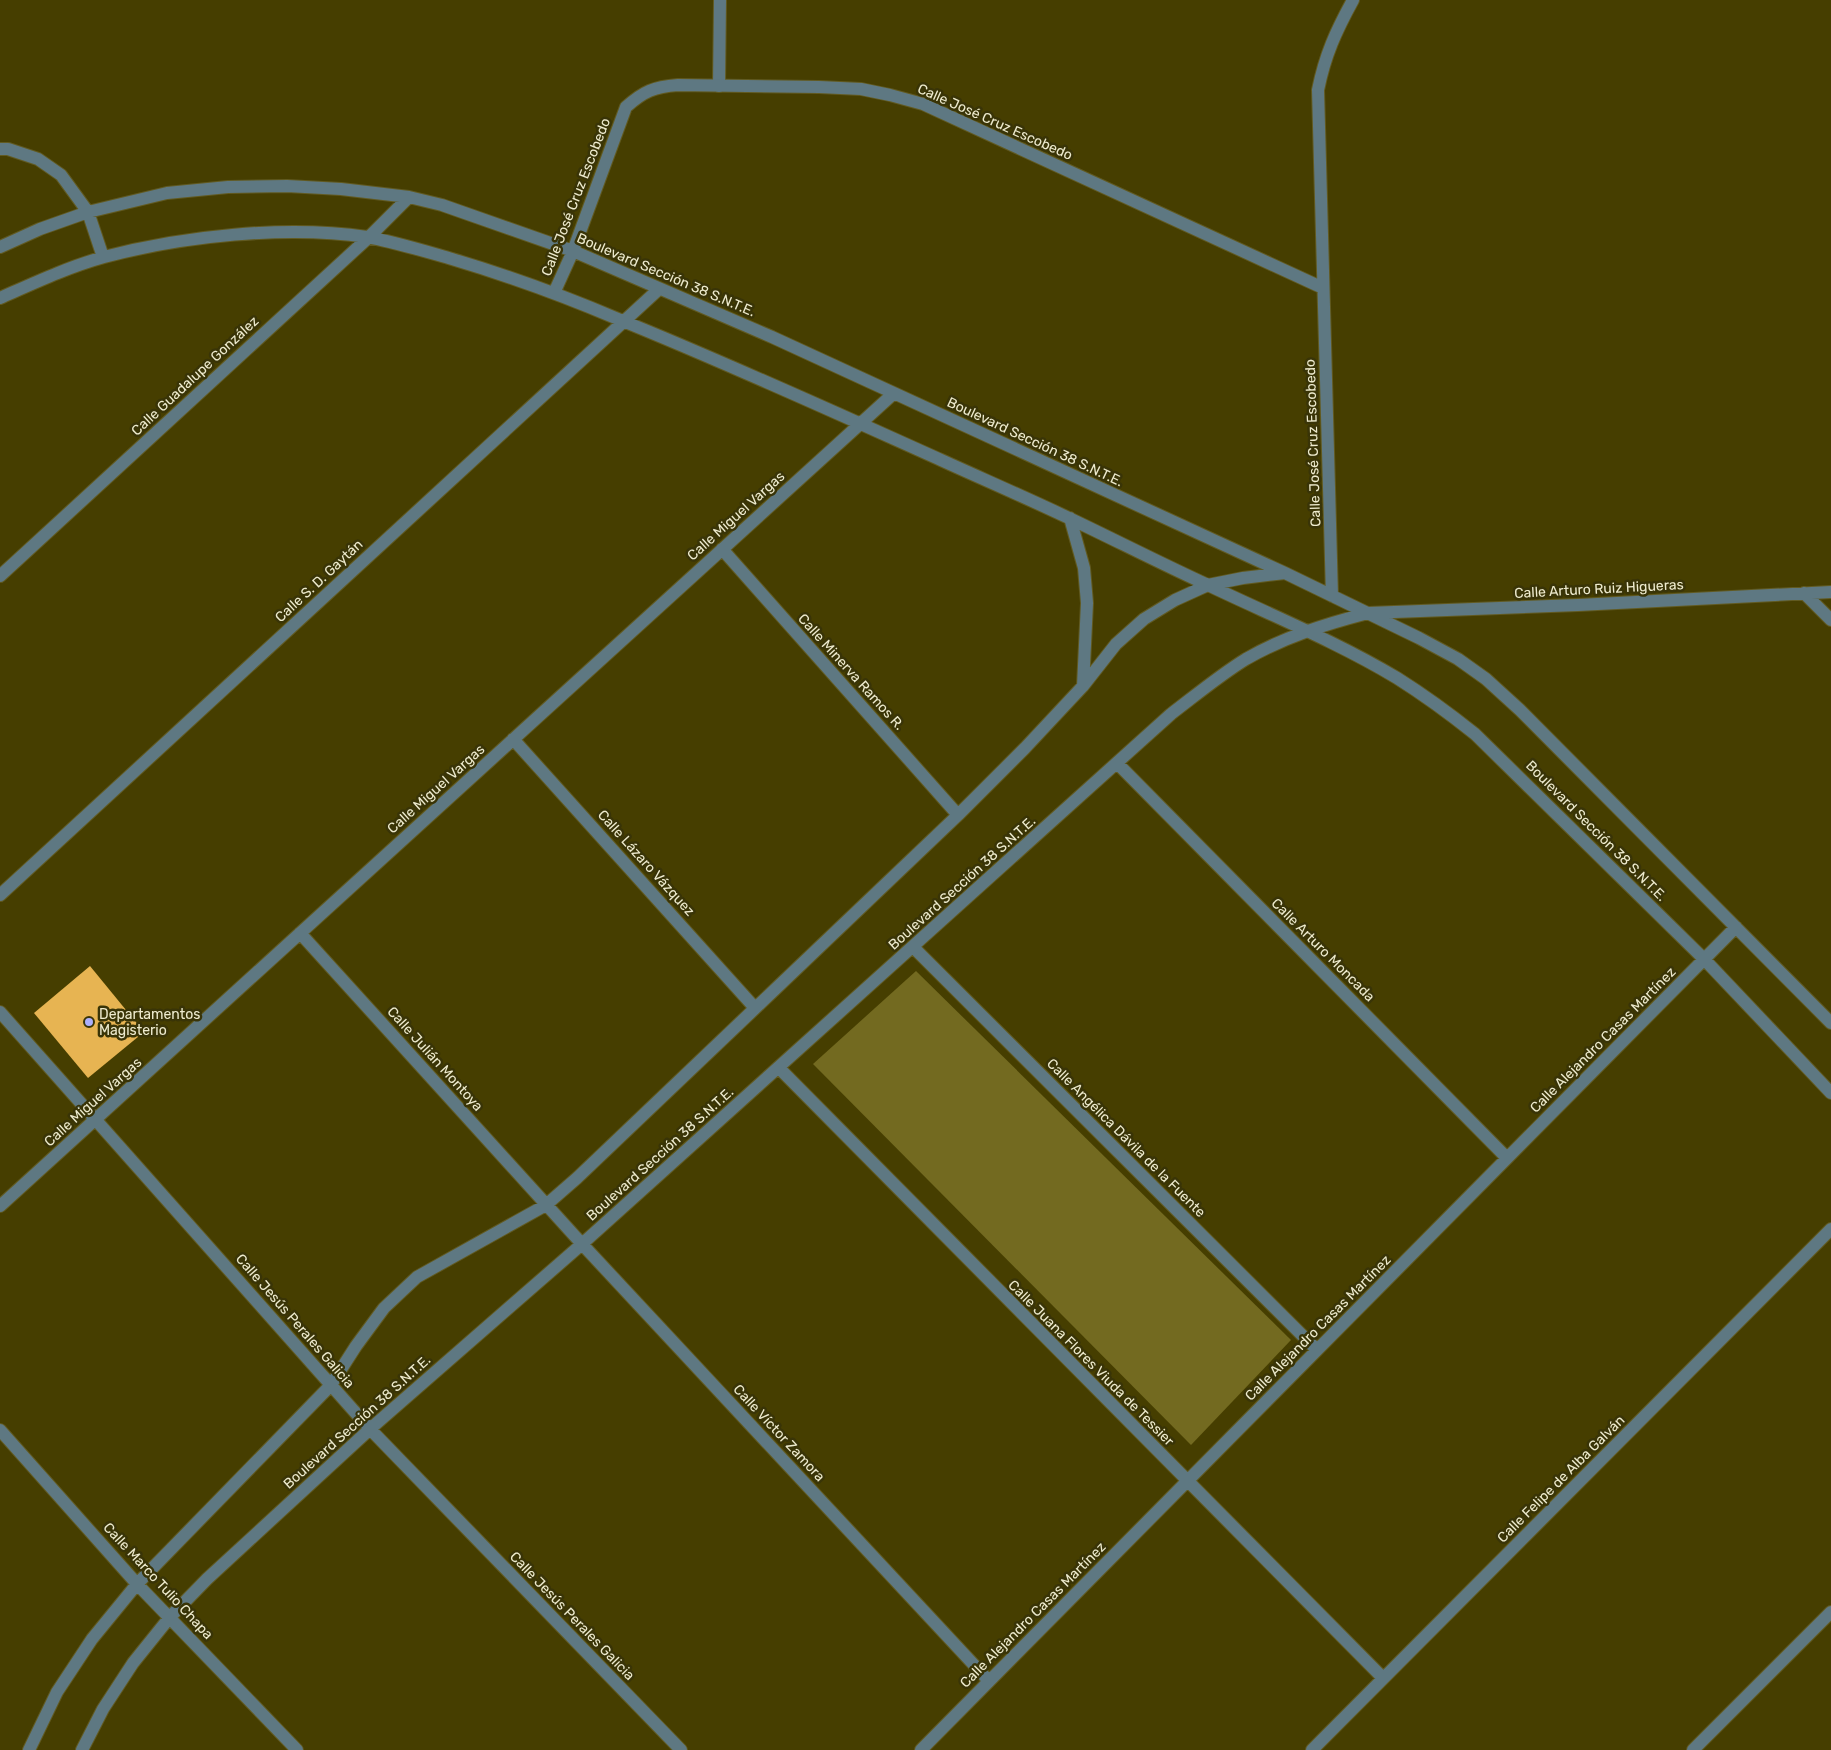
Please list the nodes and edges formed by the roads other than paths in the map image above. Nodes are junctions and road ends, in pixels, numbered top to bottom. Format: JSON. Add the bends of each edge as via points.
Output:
{"nodes":[{"id":1,"x":720,"y":0,"type":"edge"},
{"id":2,"x":1353,"y":0,"type":"edge"},
{"id":3,"x":719,"y":86,"type":"junction"},
{"id":4,"x":0,"y":148,"type":"edge"},
{"id":5,"x":409,"y":197,"type":"junction"},
{"id":6,"x":88,"y":212,"type":"junction"},
{"id":7,"x":368,"y":238,"type":"junction"},
{"id":8,"x":0,"y":247,"type":"edge"},
{"id":9,"x":573,"y":250,"type":"junction"},
{"id":10,"x":103,"y":257,"type":"junction"},
{"id":11,"x":1323,"y":288,"type":"junction"},
{"id":12,"x":659,"y":289,"type":"junction"},
{"id":13,"x":554,"y":292,"type":"junction"},
{"id":14,"x":0,"y":298,"type":"edge"},
{"id":15,"x":623,"y":321,"type":"junction"},
{"id":16,"x":893,"y":394,"type":"junction"},
{"id":17,"x":860,"y":423,"type":"junction"},
{"id":18,"x":1070,"y":518,"type":"junction"},
{"id":19,"x":722,"y":549,"type":"junction"},
{"id":20,"x":1285,"y":573,"type":"junction"},
{"id":21,"x":0,"y":576,"type":"edge"},
{"id":22,"x":1208,"y":585,"type":"junction"},
{"id":23,"x":1831,"y":592,"type":"edge"},
{"id":24,"x":1804,"y":593,"type":"junction"},
{"id":25,"x":1332,"y":596,"type":"junction"},
{"id":26,"x":1368,"y":613,"type":"junction"},
{"id":27,"x":1831,"y":620,"type":"edge"},
{"id":28,"x":1308,"y":631,"type":"junction"},
{"id":29,"x":1083,"y":686,"type":"junction"},
{"id":30,"x":513,"y":739,"type":"junction"},
{"id":31,"x":1116,"y":763,"type":"junction"},
{"id":32,"x":958,"y":815,"type":"junction"},
{"id":33,"x":0,"y":895,"type":"edge"},
{"id":34,"x":1736,"y":927,"type":"junction"},
{"id":35,"x":300,"y":933,"type":"junction"},
{"id":36,"x":913,"y":947,"type":"junction"},
{"id":37,"x":1704,"y":959,"type":"junction"},
{"id":38,"x":756,"y":1008,"type":"junction"},
{"id":39,"x":0,"y":1012,"type":"edge"},
{"id":40,"x":1831,"y":1023,"type":"edge"},
{"id":41,"x":779,"y":1068,"type":"junction"},
{"id":42,"x":1831,"y":1093,"type":"edge"},
{"id":43,"x":96,"y":1119,"type":"junction"},
{"id":44,"x":1507,"y":1158,"type":"junction"},
{"id":45,"x":546,"y":1205,"type":"junction"},
{"id":46,"x":0,"y":1206,"type":"edge"},
{"id":47,"x":1831,"y":1229,"type":"edge"},
{"id":48,"x":582,"y":1244,"type":"junction"},
{"id":49,"x":1317,"y":1350,"type":"junction"},
{"id":50,"x":331,"y":1385,"type":"junction"},
{"id":51,"x":370,"y":1428,"type":"junction"},
{"id":52,"x":0,"y":1430,"type":"edge"},
{"id":53,"x":1187,"y":1481,"type":"junction"},
{"id":54,"x":137,"y":1584,"type":"junction"},
{"id":55,"x":1831,"y":1612,"type":"edge"},
{"id":56,"x":170,"y":1617,"type":"junction"},
{"id":57,"x":1384,"y":1678,"type":"junction"},
{"id":58,"x":989,"y":1681,"type":"junction"},
{"id":59,"x":29,"y":1750,"type":"edge"},
{"id":60,"x":82,"y":1750,"type":"edge"},
{"id":61,"x":297,"y":1750,"type":"edge"},
{"id":62,"x":681,"y":1750,"type":"edge"},
{"id":63,"x":921,"y":1750,"type":"edge"},
{"id":64,"x":1312,"y":1750,"type":"edge"},
{"id":65,"x":1693,"y":1750,"type":"edge"}],
"edges":[{"from":1,"to":3,"type":"street"},
{"from":2,"to":11,"type":"street","name":"Calle José Cruz Escobedo","via":[[1324,62],[1318,90]]},
{"from":3,"to":9,"type":"street","name":"Calle José Cruz Escobedo","via":[[657,87],[639,95],[626,107]]},
{"from":3,"to":11,"type":"street","name":"Calle José Cruz Escobedo","via":[[861,89],[923,104]]},
{"from":4,"to":6,"type":"street","via":[[38,159],[61,175]]},
{"from":5,"to":6,"type":"street","name":"Boulevard Sección 38 S.N.T.E.","via":[[314,187],[228,187],[167,193]]},
{"from":5,"to":7,"type":"street","name":"Calle Guadalupe González"},
{"from":5,"to":9,"type":"street","name":"Boulevard Sección 38 S.N.T.E.","via":[[442,205]]},
{"from":6,"to":8,"type":"street","name":"Boulevard Sección 38 S.N.T.E."},
{"from":6,"to":10,"type":"street"},
{"from":7,"to":10,"type":"street","name":"Boulevard Sección 38 S.N.T.E.","via":[[270,233],[215,236]]},
{"from":7,"to":13,"type":"street","name":"Boulevard Sección 38 S.N.T.E.","via":[[450,258]]},
{"from":7,"to":21,"type":"street","name":"Calle Guadalupe González"},
{"from":9,"to":12,"type":"street","name":"Boulevard Sección 38 S.N.T.E."},
{"from":9,"to":13,"type":"street","name":"Calle José Cruz Escobedo"},
{"from":10,"to":14,"type":"street","name":"Boulevard Sección 38 S.N.T.E."},
{"from":11,"to":25,"type":"street","name":"Calle José Cruz Escobedo"},
{"from":12,"to":15,"type":"street","name":"Calle S. D. Gaytán"},
{"from":12,"to":16,"type":"street","name":"Boulevard Sección 38 S.N.T.E."},
{"from":13,"to":15,"type":"street","name":"Boulevard Sección 38 S.N.T.E."},
{"from":15,"to":17,"type":"street","name":"Boulevard Sección 38 S.N.T.E."},
{"from":15,"to":33,"type":"street","name":"Calle S. D. Gaytán"},
{"from":16,"to":17,"type":"street","name":"Calle Miguel Vargas"},
{"from":16,"to":20,"type":"street","name":"Boulevard Sección 38 S.N.T.E."},
{"from":17,"to":18,"type":"street","name":"Boulevard Sección 38 S.N.T.E."},
{"from":17,"to":19,"type":"street","name":"Calle Miguel Vargas"},
{"from":18,"to":22,"type":"street","name":"Boulevard Sección 38 S.N.T.E."},
{"from":18,"to":29,"type":"street","via":[[1084,568],[1087,603]]},
{"from":19,"to":30,"type":"street","name":"Calle Miguel Vargas"},
{"from":19,"to":32,"type":"street","name":"Calle Minerva Ramos R."},
{"from":20,"to":22,"type":"street"},
{"from":20,"to":25,"type":"street","name":"Boulevard Sección 38 S.N.T.E."},
{"from":22,"to":28,"type":"street","name":"Boulevard Sección 38 S.N.T.E."},
{"from":22,"to":29,"type":"street","via":[[1144,619],[1116,644]]},
{"from":23,"to":24,"type":"street","name":"Calle Arturo Ruiz Higueras"},
{"from":24,"to":26,"type":"street","name":"Calle Arturo Ruiz Higueras","via":[[1578,606]]},
{"from":24,"to":27,"type":"street"},
{"from":25,"to":26,"type":"street","name":"Boulevard Sección 38 S.N.T.E."},
{"from":26,"to":28,"type":"street","name":"Boulevard Sección 38 S.N.T.E."},
{"from":26,"to":34,"type":"street","name":"Boulevard Sección 38 S.N.T.E.","via":[[1458,659],[1486,679]]},
{"from":28,"to":31,"type":"street","name":"Boulevard Sección 38 S.N.T.E.","via":[[1246,660],[1213,682]]},
{"from":28,"to":37,"type":"street","name":"Boulevard Sección 38 S.N.T.E.","via":[[1398,679],[1475,734]]},
{"from":29,"to":32,"type":"street"},
{"from":30,"to":35,"type":"street","name":"Calle Miguel Vargas"},
{"from":30,"to":38,"type":"street","name":"Calle Lázaro Vázquez"},
{"from":31,"to":36,"type":"street","name":"Boulevard Sección 38 S.N.T.E."},
{"from":31,"to":44,"type":"street","name":"Calle Arturo Moncada"},
{"from":32,"to":38,"type":"street"},
{"from":34,"to":37,"type":"street","name":"Calle Alejandro Casas Martínez"},
{"from":34,"to":40,"type":"street","name":"Boulevard Sección 38 S.N.T.E."},
{"from":35,"to":43,"type":"street","name":"Calle Miguel Vargas"},
{"from":35,"to":45,"type":"street","name":"Calle Julián Montoya"},
{"from":36,"to":41,"type":"street","name":"Boulevard Sección 38 S.N.T.E."},
{"from":36,"to":49,"type":"street","name":"Calle Angélica Dávila de la Fuente"},
{"from":37,"to":42,"type":"street","name":"Boulevard Sección 38 S.N.T.E."},
{"from":37,"to":44,"type":"street","name":"Calle Alejandro Casas Martínez"},
{"from":38,"to":45,"type":"street"},
{"from":39,"to":43,"type":"street","name":"Calle Jesús Perales Galicia"},
{"from":41,"to":48,"type":"street","name":"Boulevard Sección 38 S.N.T.E."},
{"from":41,"to":53,"type":"street","name":"Calle Juana Flores Viuda de Tessier"},
{"from":43,"to":46,"type":"street","name":"Calle Miguel Vargas"},
{"from":43,"to":50,"type":"street","name":"Calle Jesús Perales Galicia"},
{"from":44,"to":49,"type":"street","name":"Calle Alejandro Casas Martínez"},
{"from":45,"to":48,"type":"street","name":"Calle Víctor Zamora"},
{"from":45,"to":50,"type":"street","via":[[417,1277],[384,1308]]},
{"from":47,"to":57,"type":"street","name":"Calle Felipe de Alba Galván"},
{"from":48,"to":51,"type":"street","name":"Boulevard Sección 38 S.N.T.E."},
{"from":48,"to":58,"type":"street","name":"Calle Víctor Zamora"},
{"from":49,"to":53,"type":"street","name":"Calle Alejandro Casas Martínez"},
{"from":50,"to":51,"type":"street","name":"Calle Jesús Perales Galicia"},
{"from":50,"to":54,"type":"street"},
{"from":51,"to":56,"type":"street","name":"Boulevard Sección 38 S.N.T.E."},
{"from":51,"to":62,"type":"street","name":"Calle Jesús Perales Galicia"},
{"from":52,"to":54,"type":"street","name":"Calle Marco Tulio Chapa"},
{"from":53,"to":57,"type":"street","name":"Calle Juana Flores Viuda de Tessier"},
{"from":53,"to":58,"type":"street","name":"Calle Alejandro Casas Martínez"},
{"from":54,"to":56,"type":"street","name":"Calle Marco Tulio Chapa"},
{"from":54,"to":59,"type":"street","via":[[92,1639],[57,1692]]},
{"from":55,"to":65,"type":"street"},
{"from":56,"to":60,"type":"street","name":"Boulevard Sección 38 S.N.T.E.","via":[[128,1670]]},
{"from":56,"to":61,"type":"street","name":"Calle Marco Tulio Chapa"},
{"from":57,"to":64,"type":"street","name":"Calle Felipe de Alba Galván"},
{"from":58,"to":63,"type":"street","name":"Calle Alejandro Casas Martínez"}]}
